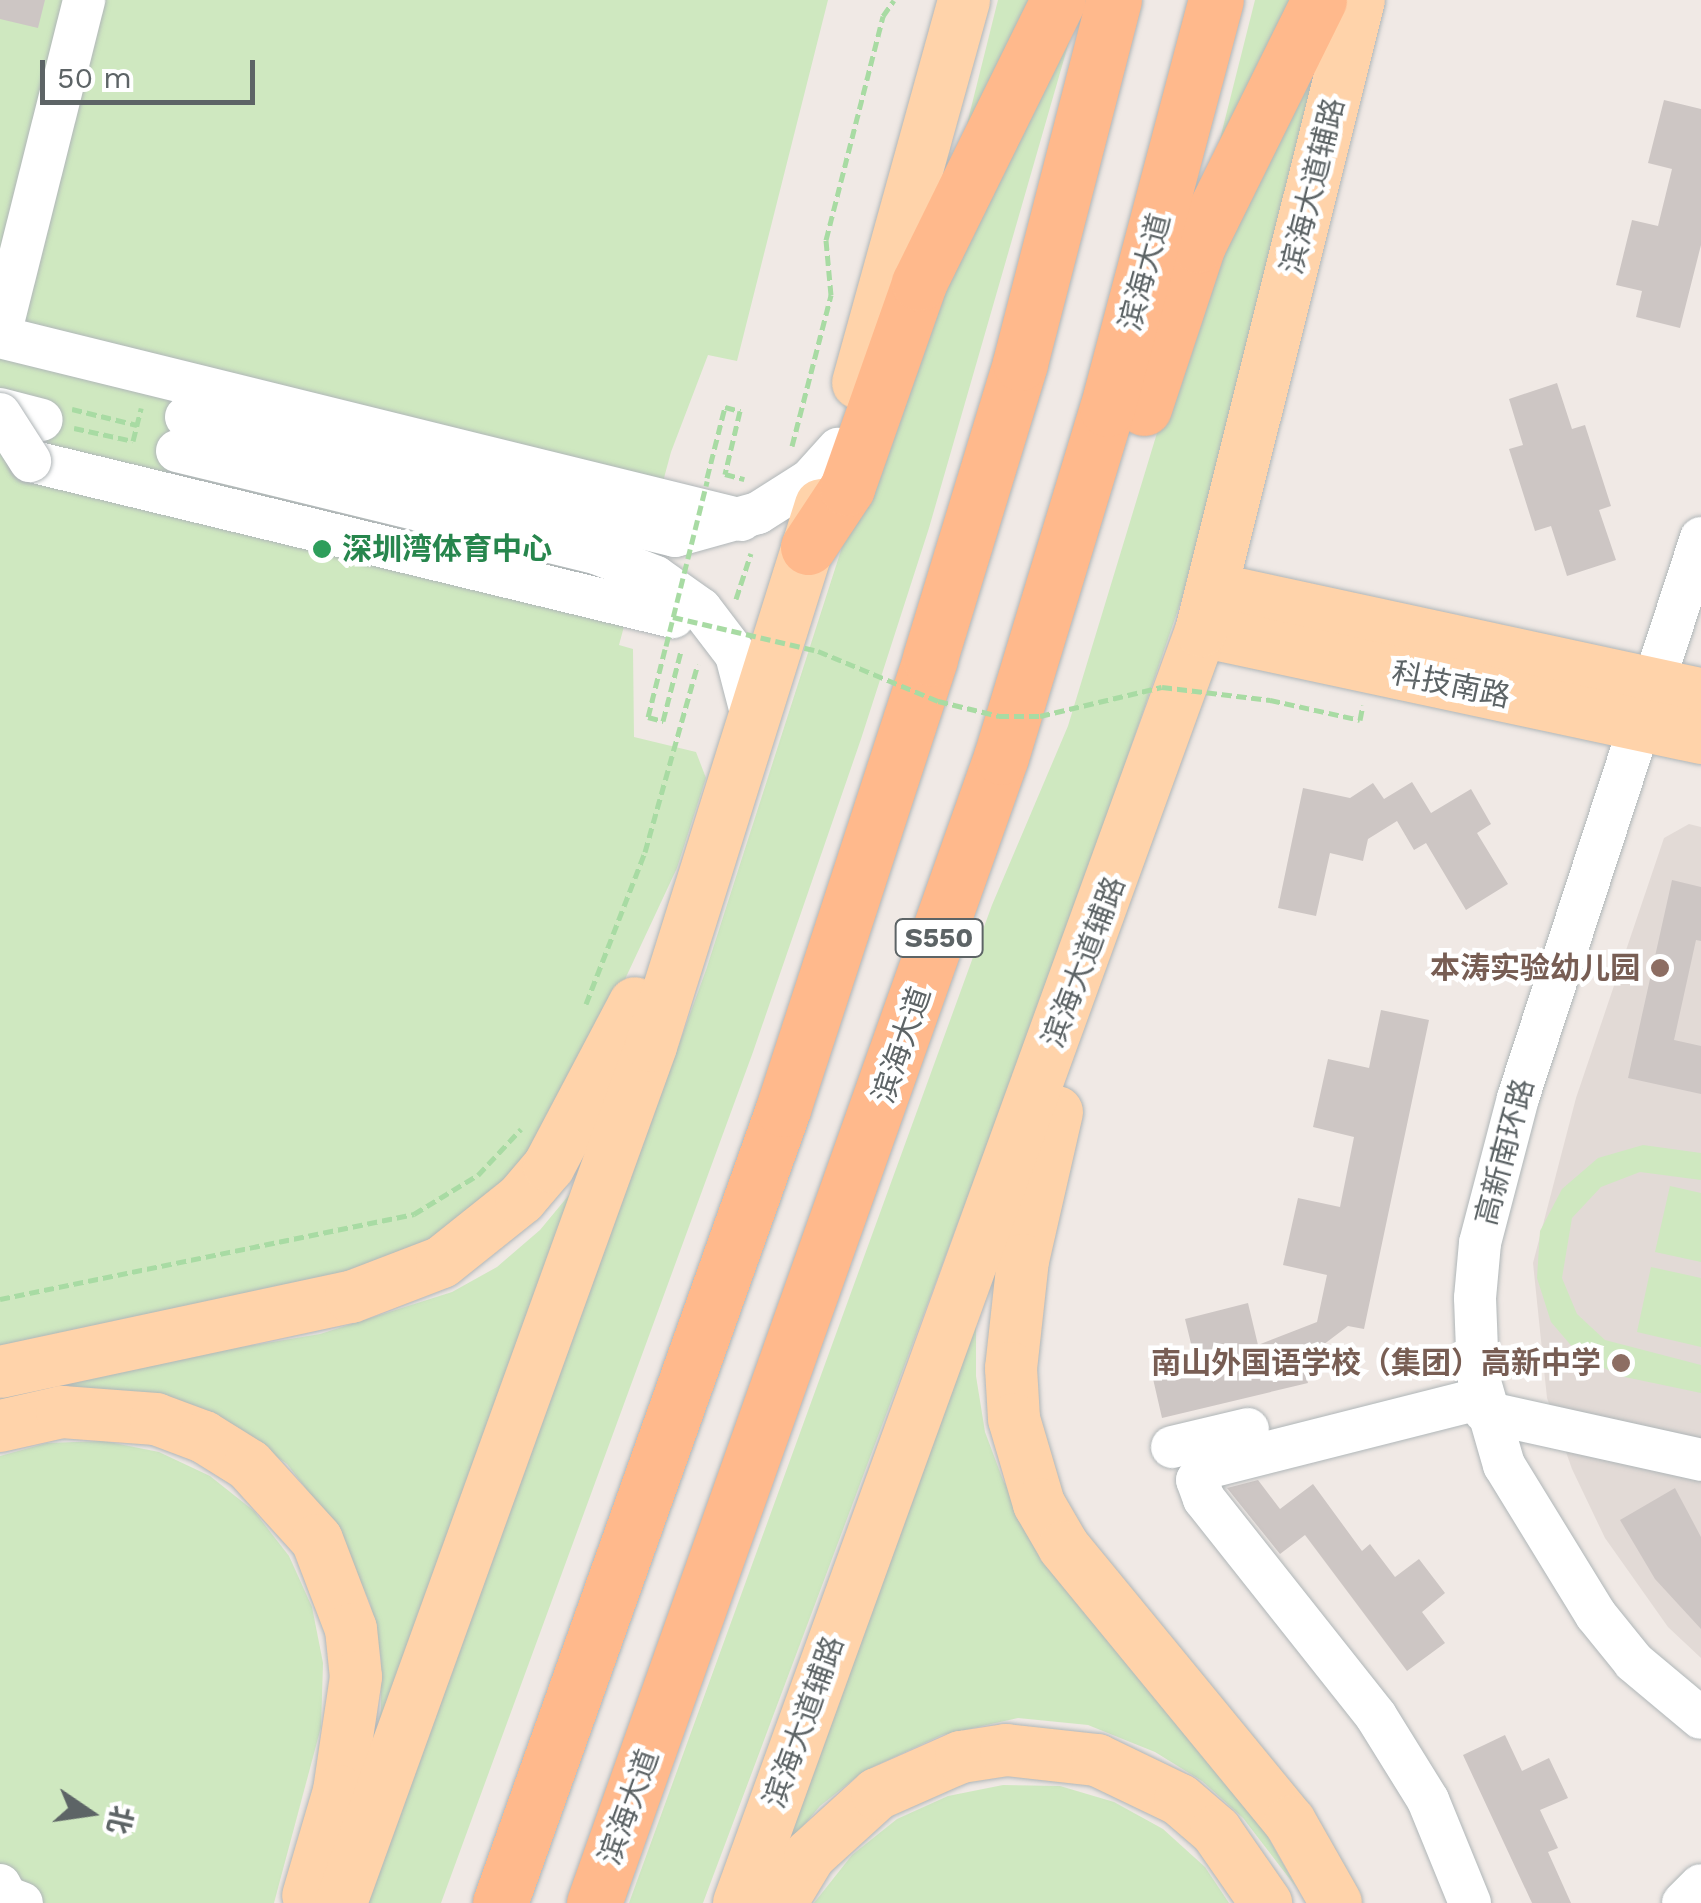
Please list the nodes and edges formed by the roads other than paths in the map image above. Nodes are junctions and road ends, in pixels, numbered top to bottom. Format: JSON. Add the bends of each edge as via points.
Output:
{"nodes":[{"id":1,"x":84,"y":0,"type":"edge"},
{"id":2,"x":964,"y":0,"type":"edge"},
{"id":3,"x":1058,"y":0,"type":"edge"},
{"id":4,"x":1114,"y":0,"type":"edge"},
{"id":5,"x":1216,"y":0,"type":"edge"},
{"id":6,"x":1319,"y":0,"type":"edge"},
{"id":7,"x":1359,"y":0,"type":"edge"},
{"id":8,"x":0,"y":336,"type":"edge"},
{"id":9,"x":0,"y":412,"type":"edge"},
{"id":10,"x":53,"y":414,"type":"road end"},
{"id":11,"x":838,"y":449,"type":"junction"},
{"id":12,"x":769,"y":534,"type":"junction"},
{"id":13,"x":1701,"y":538,"type":"edge"},
{"id":14,"x":1207,"y":610,"type":"junction"},
{"id":15,"x":677,"y":634,"type":"road end"},
{"id":16,"x":1701,"y":694,"type":"edge"},
{"id":17,"x":1642,"y":704,"type":"junction"},
{"id":18,"x":1701,"y":738,"type":"edge"},
{"id":19,"x":747,"y":747,"type":"junction"},
{"id":20,"x":1001,"y":757,"type":"junction"},
{"id":21,"x":1113,"y":887,"type":"junction"},
{"id":22,"x":0,"y":1372,"type":"edge"},
{"id":23,"x":1481,"y":1395,"type":"junction"},
{"id":24,"x":0,"y":1426,"type":"edge"},
{"id":25,"x":1172,"y":1448,"type":"dead end"},
{"id":26,"x":1701,"y":1460,"type":"edge"},
{"id":27,"x":1701,"y":1718,"type":"edge"},
{"id":28,"x":1290,"y":1822,"type":"junction"},
{"id":29,"x":602,"y":1882,"type":"edge"},
{"id":30,"x":0,"y":1885,"type":"edge"},
{"id":31,"x":1256,"y":1885,"type":"edge"},
{"id":32,"x":1701,"y":1885,"type":"edge"},
{"id":33,"x":22,"y":1903,"type":"edge"},
{"id":34,"x":306,"y":1903,"type":"edge"},
{"id":35,"x":341,"y":1903,"type":"edge"},
{"id":36,"x":500,"y":1903,"type":"edge"},
{"id":37,"x":739,"y":1903,"type":"edge"},
{"id":38,"x":781,"y":1903,"type":"edge"},
{"id":39,"x":1318,"y":1903,"type":"edge"},
{"id":40,"x":1336,"y":1903,"type":"edge"},
{"id":41,"x":1470,"y":1903,"type":"edge"},
{"id":42,"x":1684,"y":1903,"type":"edge"}],
"edges":[{"from":1,"to":8,"type":"street"},
{"from":2,"to":11,"type":"main road"},
{"from":3,"to":12,"type":"highway","via":[[919,283],[848,488]]},
{"from":4,"to":36,"type":"highway","via":[[1054,243],[930,658],[783,1109]]},
{"from":5,"to":20,"type":"highway","name":"滨海大道","number":"S550","via":[[1127,339]]},
{"from":6,"to":20,"type":"highway","via":[[1198,245],[1094,554]]},
{"from":7,"to":14,"type":"main road","name":"滨海大道辅路"},
{"from":8,"to":12,"type":"street"},
{"from":9,"to":10,"type":"street"},
{"from":9,"to":15,"type":"street","bridge":true,"via":[[30,460]]},
{"from":11,"to":12,"type":"main road"},
{"from":11,"to":12,"type":"street","via":[[787,497]]},
{"from":12,"to":19,"type":"main road"},
{"from":12,"to":19,"type":"street","via":[[654,533],[181,434],[656,576],[701,609],[736,655]]},
{"from":13,"to":17,"type":"street","name":"高新南环路"},
{"from":14,"to":17,"type":"main road","name":"科技南路"},
{"from":14,"to":21,"type":"main road","name":"滨海大道辅路"},
{"from":16,"to":17,"type":"main road","name":"科技南路"},
{"from":17,"to":18,"type":"main road","name":"科技南路"},
{"from":17,"to":23,"type":"street","name":"高新南环路","via":[[1493,1184],[1474,1298]]},
{"from":19,"to":22,"type":"main road","via":[[578,1122],[521,1199],[476,1238],[399,1282],[351,1297]]},
{"from":19,"to":35,"type":"main road","via":[[651,1046]]},
{"from":20,"to":29,"type":"highway","name":"滨海大道","number":"S550"},
{"from":21,"to":28,"type":"main road","via":[[1023,1260],[1010,1368],[1014,1419],[1039,1504],[1064,1547]]},
{"from":21,"to":37,"type":"main road","name":"滨海大道辅路"},
{"from":23,"to":25,"type":"street"},
{"from":23,"to":26,"type":"street"},
{"from":23,"to":27,"type":"street","name":"高新南环路","via":[[1532,1515],[1596,1615],[1634,1662]]},
{"from":23,"to":41,"type":"street","via":[[1210,1467],[1197,1480],[1204,1499],[1376,1716],[1428,1800]]},
{"from":24,"to":34,"type":"main road","via":[[62,1412],[156,1420],[204,1437],[288,1501],[337,1582],[356,1677],[340,1791]]},
{"from":28,"to":39,"type":"main road"},
{"from":28,"to":40,"type":"main road"},
{"from":30,"to":33,"type":"street","via":[[6,1897]]},
{"from":31,"to":38,"type":"main road","via":[[1180,1800],[1134,1773],[1054,1752],[961,1757],[912,1774],[841,1822],[810,1855]]},
{"from":32,"to":42,"type":"street"}]}
